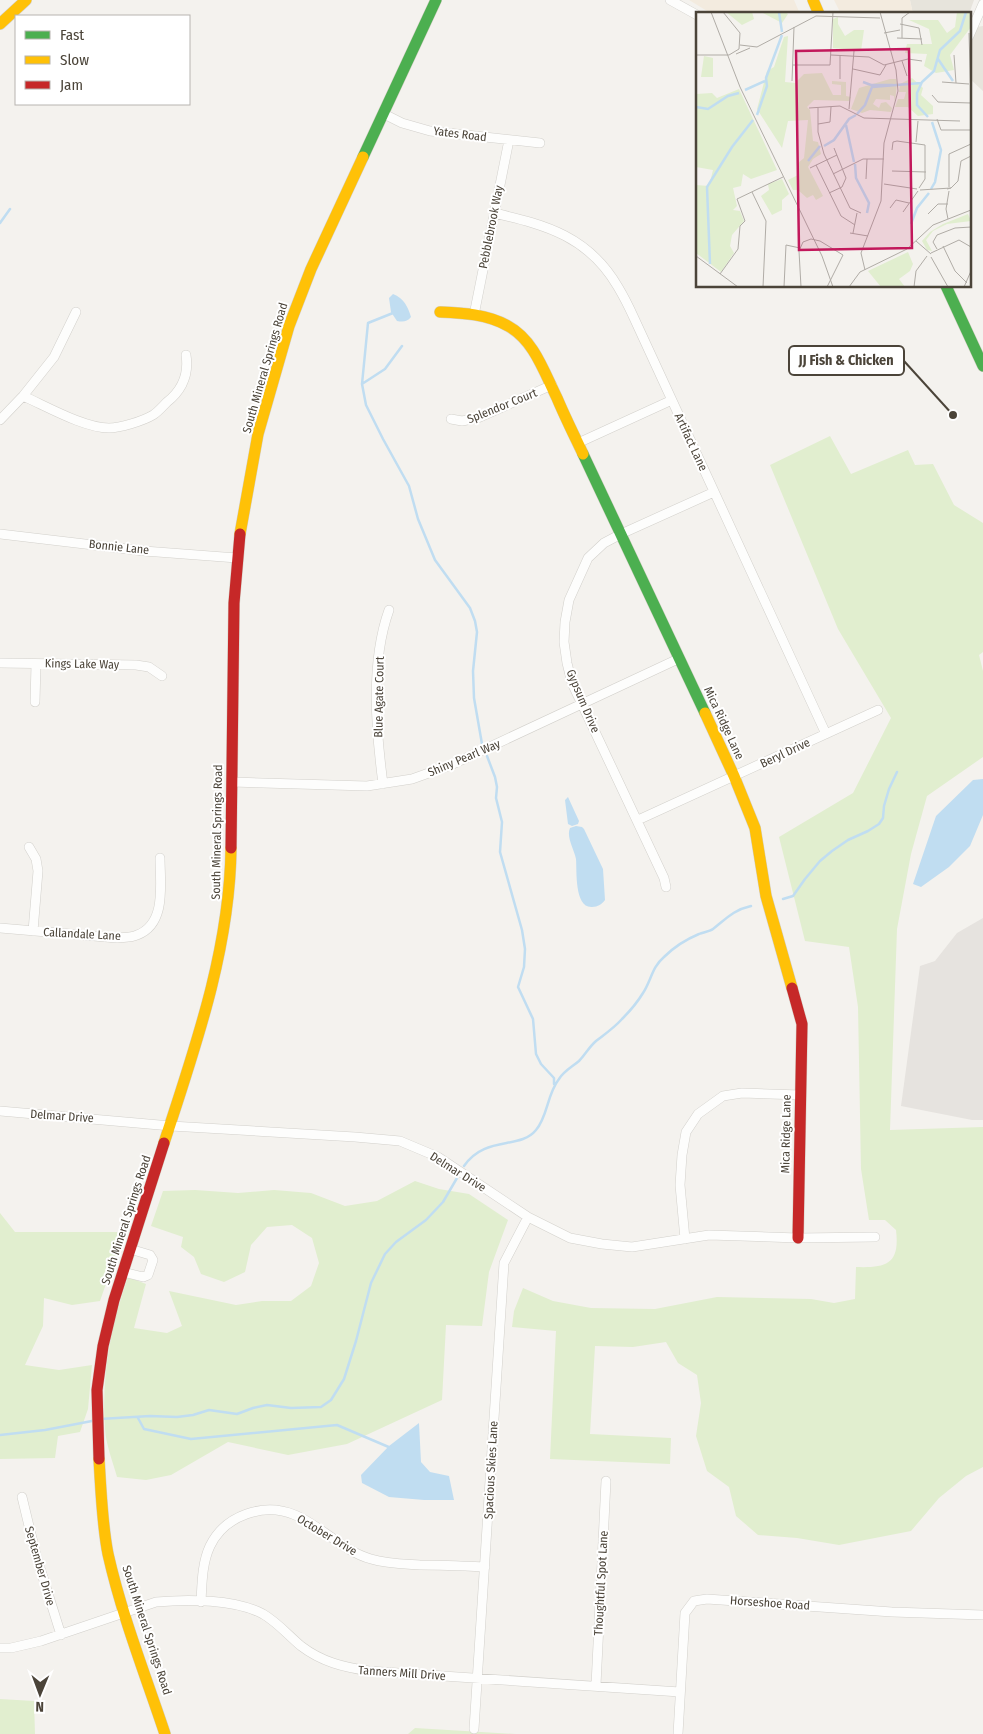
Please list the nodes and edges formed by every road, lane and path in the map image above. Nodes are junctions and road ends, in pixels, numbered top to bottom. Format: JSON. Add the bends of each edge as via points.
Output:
{"nodes":[{"id":1,"x":26,"y":0,"type":"edge"},
{"id":2,"x":436,"y":0,"type":"edge"},
{"id":3,"x":670,"y":0,"type":"edge"},
{"id":4,"x":813,"y":0,"type":"edge"},
{"id":5,"x":983,"y":4,"type":"edge"},
{"id":6,"x":818,"y":12,"type":"edge"},
{"id":7,"x":696,"y":14,"type":"edge"},
{"id":8,"x":981,"y":17,"type":"edge"},
{"id":9,"x":0,"y":24,"type":"edge"},
{"id":10,"x":970,"y":34,"type":"edge"},
{"id":11,"x":384,"y":114,"type":"junction"},
{"id":12,"x":509,"y":140,"type":"junction"},
{"id":13,"x":540,"y":143,"type":"dead end"},
{"id":14,"x":494,"y":213,"type":"junction"},
{"id":15,"x":947,"y":288,"type":"edge"},
{"id":16,"x":76,"y":312,"type":"dead end"},
{"id":17,"x":440,"y":312,"type":"dead end"},
{"id":18,"x":474,"y":315,"type":"junction"},
{"id":19,"x":186,"y":355,"type":"dead end"},
{"id":20,"x":983,"y":366,"type":"edge"},
{"id":21,"x":552,"y":385,"type":"junction"},
{"id":22,"x":22,"y":396,"type":"junction"},
{"id":23,"x":672,"y":400,"type":"junction"},
{"id":24,"x":451,"y":419,"type":"dead end"},
{"id":25,"x":0,"y":420,"type":"edge"},
{"id":26,"x":578,"y":443,"type":"junction"},
{"id":27,"x":714,"y":492,"type":"junction"},
{"id":28,"x":0,"y":534,"type":"edge"},
{"id":29,"x":621,"y":534,"type":"junction"},
{"id":30,"x":237,"y":558,"type":"junction"},
{"id":31,"x":389,"y":610,"type":"dead end"},
{"id":32,"x":678,"y":659,"type":"junction"},
{"id":33,"x":0,"y":663,"type":"edge"},
{"id":34,"x":36,"y":664,"type":"junction"},
{"id":35,"x":162,"y":676,"type":"dead end"},
{"id":36,"x":35,"y":702,"type":"dead end"},
{"id":37,"x":582,"y":704,"type":"junction"},
{"id":38,"x":878,"y":710,"type":"dead end"},
{"id":39,"x":826,"y":734,"type":"junction"},
{"id":40,"x":734,"y":776,"type":"junction"},
{"id":41,"x":232,"y":782,"type":"junction"},
{"id":42,"x":383,"y":784,"type":"junction"},
{"id":43,"x":638,"y":820,"type":"junction"},
{"id":44,"x":29,"y":847,"type":"dead end"},
{"id":45,"x":160,"y":858,"type":"dead end"},
{"id":46,"x":666,"y":887,"type":"dead end"},
{"id":47,"x":0,"y":928,"type":"edge"},
{"id":48,"x":33,"y":931,"type":"junction"},
{"id":49,"x":801,"y":1095,"type":"junction"},
{"id":50,"x":0,"y":1111,"type":"edge"},
{"id":51,"x":170,"y":1126,"type":"junction"},
{"id":52,"x":528,"y":1217,"type":"junction"},
{"id":53,"x":875,"y":1237,"type":"dead end"},
{"id":54,"x":798,"y":1238,"type":"junction"},
{"id":55,"x":685,"y":1239,"type":"junction"},
{"id":56,"x":130,"y":1249,"type":"junction"},
{"id":57,"x":123,"y":1272,"type":"junction"},
{"id":58,"x":606,"y":1482,"type":"dead end"},
{"id":59,"x":22,"y":1497,"type":"dead end"},
{"id":60,"x":485,"y":1567,"type":"junction"},
{"id":61,"x":201,"y":1602,"type":"junction"},
{"id":62,"x":125,"y":1612,"type":"junction"},
{"id":63,"x":983,"y":1615,"type":"edge"},
{"id":64,"x":61,"y":1635,"type":"junction"},
{"id":65,"x":0,"y":1648,"type":"edge"},
{"id":66,"x":478,"y":1678,"type":"junction"},
{"id":67,"x":596,"y":1685,"type":"junction"},
{"id":68,"x":680,"y":1692,"type":"junction"},
{"id":69,"x":474,"y":1729,"type":"dead end"},
{"id":70,"x":166,"y":1734,"type":"edge"},
{"id":71,"x":678,"y":1734,"type":"edge"}],
"edges":[{"from":1,"to":9,"type":"main road"},
{"from":2,"to":11,"type":"main road","name":"South Mineral Springs Road"},
{"from":3,"to":7,"type":"street"},
{"from":4,"to":6,"type":"main road"},
{"from":5,"to":8,"type":"street"},
{"from":8,"to":10,"type":"street"},
{"from":11,"to":12,"type":"street","name":"Yates Road","via":[[430,131]]},
{"from":11,"to":30,"type":"main road","name":"South Mineral Springs Road","via":[[317,256],[290,326],[258,434]]},
{"from":12,"to":13,"type":"street","name":"Yates Road"},
{"from":12,"to":14,"type":"street","name":"Pebblebrook Way"},
{"from":14,"to":18,"type":"street","name":"Pebblebrook Way"},
{"from":14,"to":23,"type":"street","name":"Artifact Lane","via":[[566,234],[604,267],[618,286]]},
{"from":15,"to":20,"type":"main road"},
{"from":16,"to":22,"type":"street","via":[[54,357]]},
{"from":17,"to":18,"type":"main road","name":"Mica Ridge Lane"},
{"from":18,"to":21,"type":"main road","name":"Mica Ridge Lane","via":[[511,328],[523,338],[536,354]]},
{"from":19,"to":22,"type":"street","via":[[186,375],[178,393],[153,415],[129,424],[109,428],[85,423]]},
{"from":21,"to":24,"type":"street","name":"Splendor Court","via":[[478,418]]},
{"from":21,"to":26,"type":"main road","name":"Mica Ridge Lane"},
{"from":22,"to":25,"type":"street"},
{"from":23,"to":26,"type":"street"},
{"from":23,"to":27,"type":"street","name":"Artifact Lane"},
{"from":26,"to":29,"type":"main road","name":"Mica Ridge Lane"},
{"from":27,"to":29,"type":"street","name":"Gypsum Drive"},
{"from":27,"to":39,"type":"street","name":"Artifact Lane"},
{"from":28,"to":30,"type":"street","name":"Bonnie Lane"},
{"from":29,"to":32,"type":"main road","name":"Mica Ridge Lane"},
{"from":29,"to":37,"type":"street","name":"Gypsum Drive","via":[[604,543],[588,558],[569,600],[564,642],[572,683]]},
{"from":30,"to":41,"type":"main road","name":"South Mineral Springs Road"},
{"from":31,"to":42,"type":"street","name":"Blue Agate Court","via":[[380,644],[377,683],[377,728]]},
{"from":32,"to":37,"type":"street","name":"Shiny Pearl Way"},
{"from":32,"to":40,"type":"main road","name":"Mica Ridge Lane"},
{"from":33,"to":34,"type":"street","name":"Kings Lake Way"},
{"from":34,"to":35,"type":"street","name":"Kings Lake Way","via":[[149,667]]},
{"from":34,"to":36,"type":"street"},
{"from":37,"to":42,"type":"street","name":"Shiny Pearl Way","via":[[451,765],[412,779]]},
{"from":37,"to":43,"type":"street","name":"Gypsum Drive"},
{"from":38,"to":39,"type":"street","name":"Beryl Drive"},
{"from":39,"to":40,"type":"street","name":"Beryl Drive"},
{"from":40,"to":43,"type":"street","name":"Beryl Drive"},
{"from":40,"to":49,"type":"main road","name":"Mica Ridge Lane","via":[[755,828],[766,896],[802,1024]]},
{"from":41,"to":42,"type":"street","name":"Shiny Pearl Way"},
{"from":41,"to":51,"type":"main road","name":"South Mineral Springs Road","via":[[231,877],[224,932]]},
{"from":43,"to":46,"type":"street","name":"Gypsum Drive"},
{"from":44,"to":48,"type":"street","via":[[38,871]]},
{"from":45,"to":48,"type":"street","name":"Callandale Lane","via":[[158,913],[151,927],[137,936],[118,938]]},
{"from":47,"to":48,"type":"street","name":"Callandale Lane"},
{"from":49,"to":54,"type":"main road","name":"Mica Ridge Lane"},
{"from":49,"to":55,"type":"street","via":[[742,1093],[723,1096],[698,1114],[686,1132],[682,1155],[680,1185]]},
{"from":50,"to":51,"type":"street","name":"Delmar Drive"},
{"from":51,"to":52,"type":"street","name":"Delmar Drive","via":[[400,1141],[438,1157]]},
{"from":51,"to":56,"type":"main road","name":"South Mineral Springs Road"},
{"from":52,"to":55,"type":"street","name":"Delmar Drive","via":[[570,1238],[602,1244],[632,1247]]},
{"from":52,"to":60,"type":"street","name":"Spacious Skies Lane","via":[[504,1263]]},
{"from":53,"to":54,"type":"street","name":"Delmar Drive"},
{"from":54,"to":55,"type":"street","name":"Delmar Drive","via":[[709,1235]]},
{"from":56,"to":57,"type":"main road","name":"South Mineral Springs Road"},
{"from":56,"to":57,"type":"street","via":[[150,1255],[153,1260],[148,1275]]},
{"from":57,"to":62,"type":"main road","name":"South Mineral Springs Road","via":[[102,1350],[97,1420],[106,1536]]},
{"from":58,"to":67,"type":"street","name":"Thoughtful Spot Lane"},
{"from":59,"to":64,"type":"street","name":"September Drive"},
{"from":60,"to":61,"type":"street","name":"October Drive","via":[[392,1564],[371,1560],[349,1550],[295,1515],[274,1510],[256,1511],[231,1522],[210,1546],[204,1566]]},
{"from":60,"to":66,"type":"street","name":"Spacious Skies Lane"},
{"from":61,"to":62,"type":"street","name":"Tanners Mill Drive","via":[[156,1602]]},
{"from":61,"to":66,"type":"street","name":"Tanners Mill Drive","via":[[236,1605],[262,1614],[315,1655],[346,1668]]},
{"from":62,"to":64,"type":"street","name":"Tanners Mill Drive"},
{"from":62,"to":70,"type":"main road","name":"South Mineral Springs Road"},
{"from":63,"to":68,"type":"street","name":"Horseshoe Road","via":[[700,1599],[694,1601],[685,1613]]},
{"from":64,"to":65,"type":"street","name":"Tanners Mill Drive","via":[[26,1646]]},
{"from":66,"to":67,"type":"street","name":"Tanners Mill Drive"},
{"from":66,"to":69,"type":"street","name":"Spacious Skies Lane"},
{"from":67,"to":68,"type":"street","name":"Tanners Mill Drive"},
{"from":68,"to":71,"type":"street","name":"Horseshoe Road"}]}
